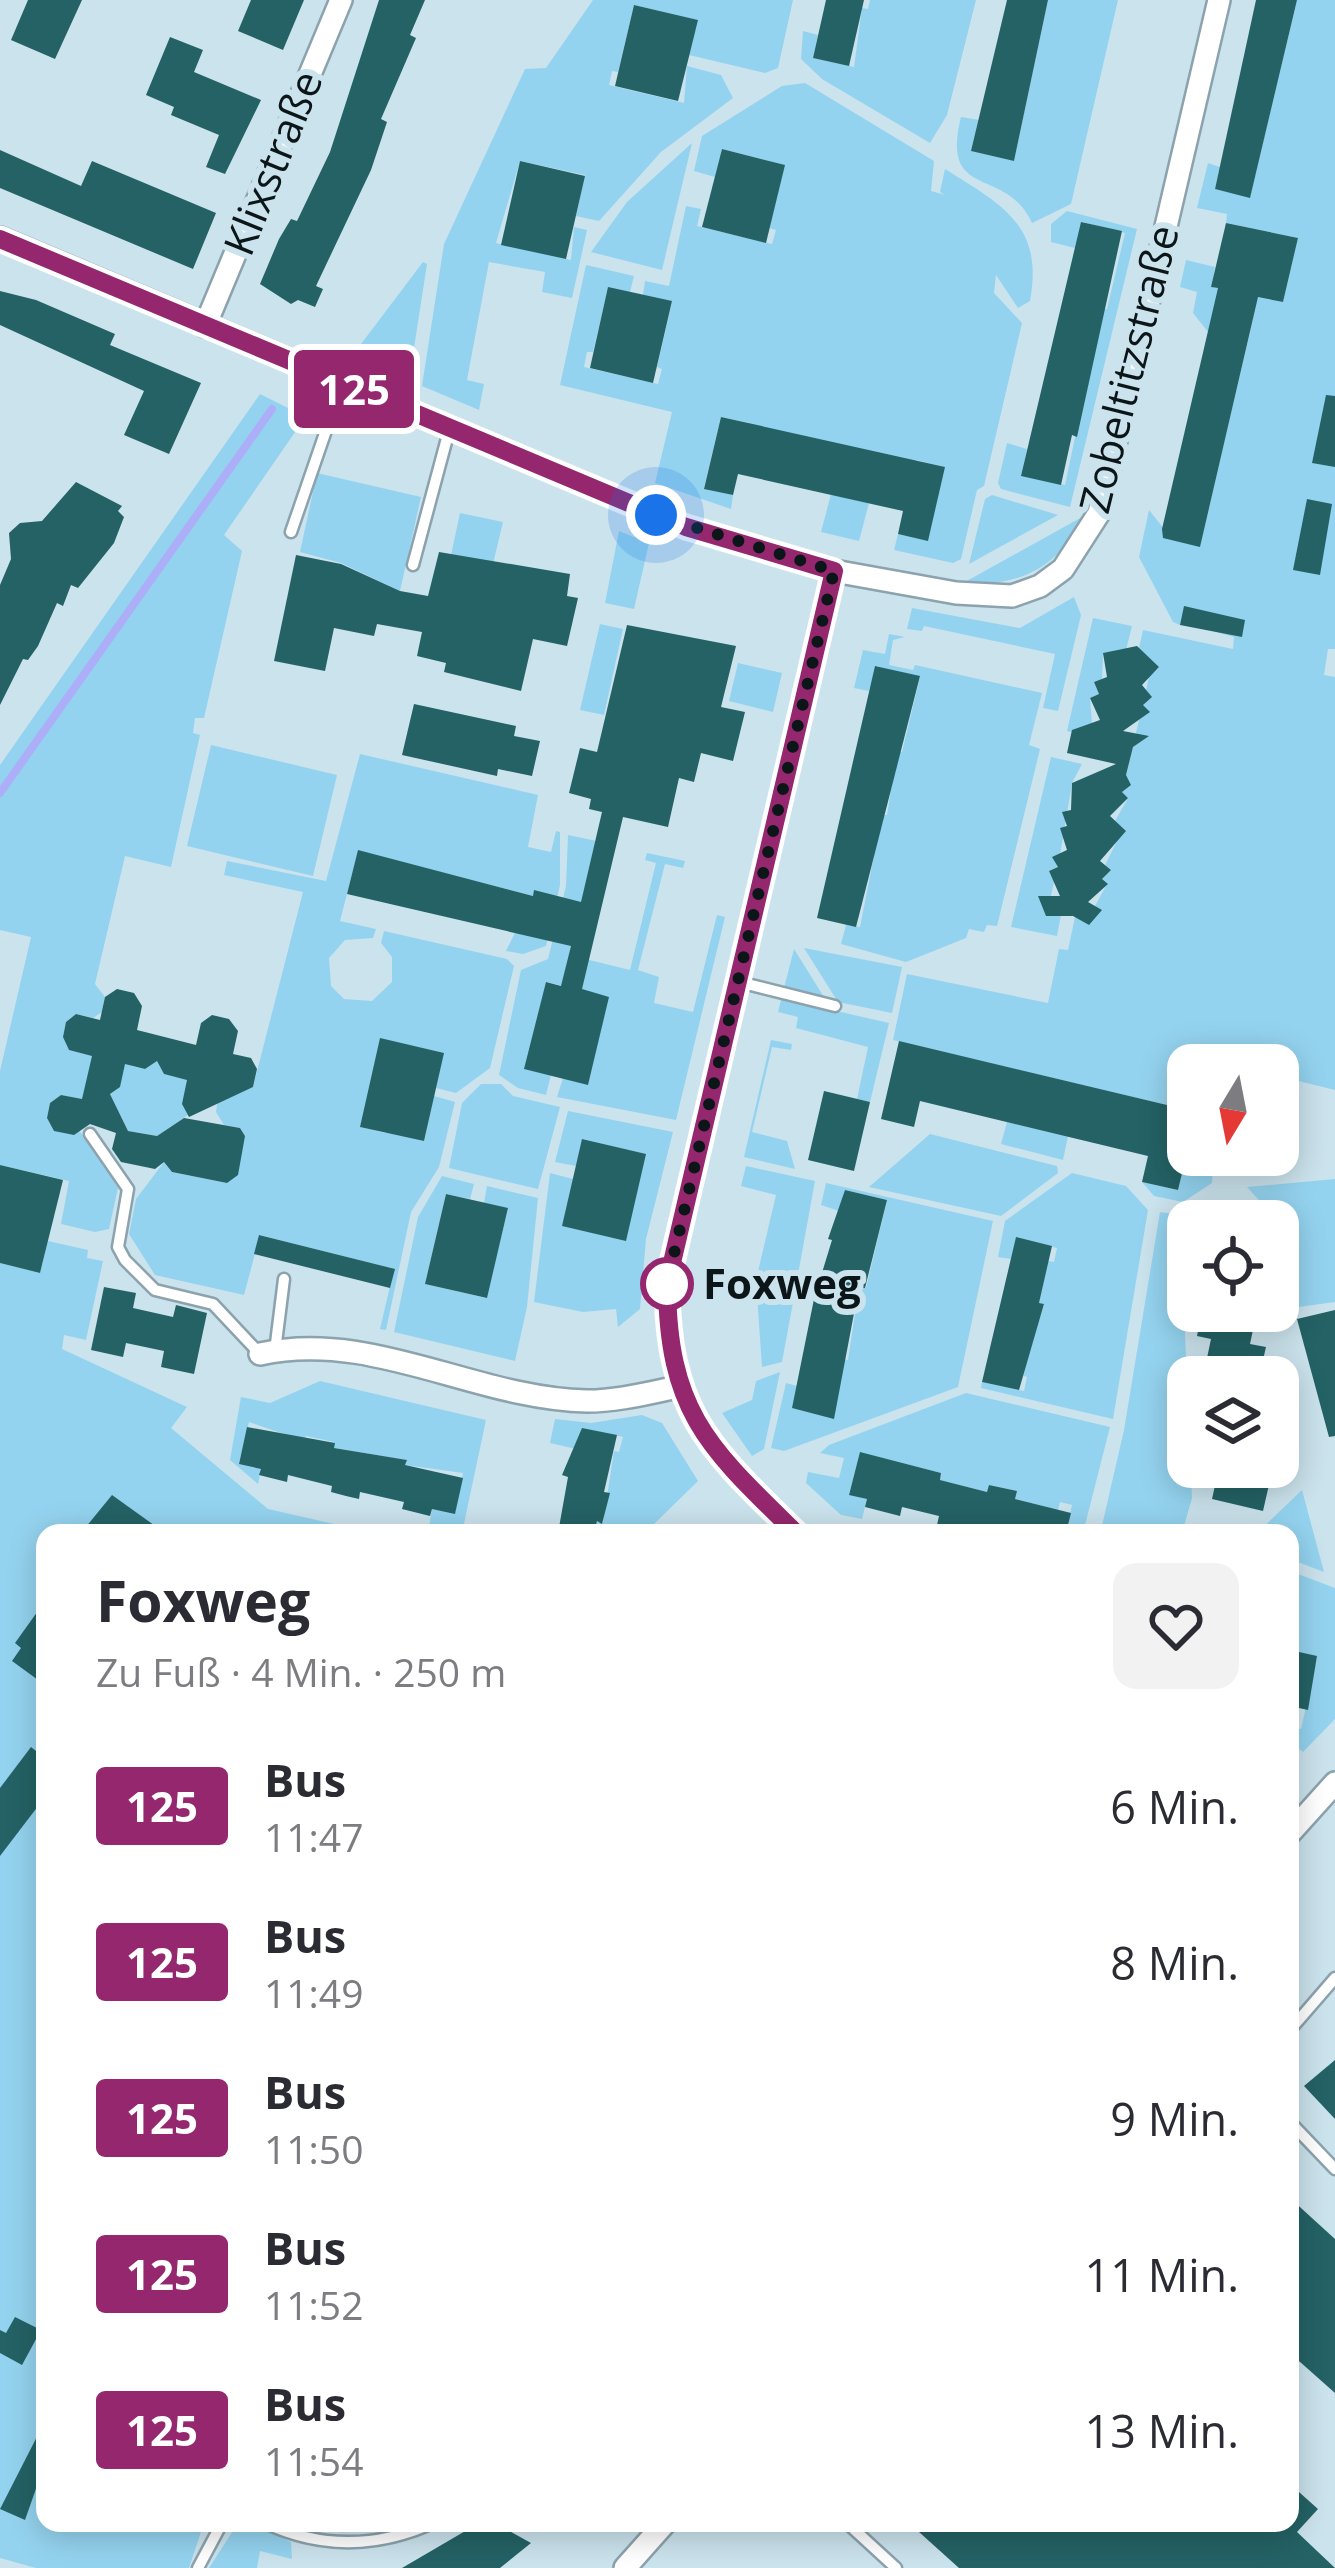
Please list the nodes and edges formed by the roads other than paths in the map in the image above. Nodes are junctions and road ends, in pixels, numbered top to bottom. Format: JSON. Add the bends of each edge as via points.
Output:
{"nodes":[{"id":1,"x":341,"y":0,"type":"edge"},
{"id":2,"x":1219,"y":0,"type":"edge"},
{"id":3,"x":0,"y":238,"type":"edge"},
{"id":4,"x":205,"y":326,"type":"junction"},
{"id":5,"x":342,"y":384,"type":"junction"},
{"id":6,"x":450,"y":427,"type":"junction"},
{"id":7,"x":291,"y":532,"type":"dead end"},
{"id":8,"x":412,"y":565,"type":"dead end"},
{"id":9,"x":834,"y":571,"type":"junction"},
{"id":10,"x":738,"y":982,"type":"junction"},
{"id":11,"x":835,"y":1006,"type":"dead end"},
{"id":12,"x":90,"y":1133,"type":"dead end"},
{"id":13,"x":284,"y":1279,"type":"dead end"},
{"id":14,"x":267,"y":1352,"type":"junction"},
{"id":15,"x":678,"y":1387,"type":"junction"},
{"id":16,"x":787,"y":1524,"type":"edge"},
{"id":17,"x":1335,"y":1784,"type":"edge"},
{"id":18,"x":1299,"y":1823,"type":"edge"},
{"id":19,"x":1335,"y":1978,"type":"edge"},
{"id":20,"x":1299,"y":2020,"type":"edge"},
{"id":21,"x":1299,"y":2132,"type":"edge"},
{"id":22,"x":1335,"y":2170,"type":"edge"},
{"id":23,"x":217,"y":2532,"type":"edge"},
{"id":24,"x":291,"y":2532,"type":"edge"},
{"id":25,"x":407,"y":2532,"type":"edge"},
{"id":26,"x":657,"y":2532,"type":"edge"},
{"id":27,"x":857,"y":2532,"type":"edge"},
{"id":28,"x":198,"y":2568,"type":"edge"},
{"id":29,"x":625,"y":2568,"type":"edge"},
{"id":30,"x":896,"y":2568,"type":"edge"}],
"edges":[{"from":1,"to":4,"type":"street","name":"Klixstraße"},
{"from":2,"to":9,"type":"street","name":"Zobeltitzstraße","via":[[1099,513],[1072,559],[1040,586],[990,598]]},
{"from":3,"to":4,"type":"street","name":"Zobeltitzstraße"},
{"from":4,"to":5,"type":"street","name":"Zobeltitzstraße"},
{"from":5,"to":6,"type":"street","name":"Zobeltitzstraße"},
{"from":5,"to":7,"type":"lane"},
{"from":6,"to":8,"type":"lane"},
{"from":6,"to":9,"type":"street","name":"Zobeltitzstraße","via":[[686,527]]},
{"from":9,"to":10,"type":"street"},
{"from":10,"to":11,"type":"lane"},
{"from":10,"to":15,"type":"street","via":[[667,1284]]},
{"from":12,"to":14,"type":"lane","via":[[128,1189],[118,1246],[125,1260],[155,1290],[213,1304]]},
{"from":13,"to":14,"type":"lane"},
{"from":14,"to":15,"type":"street","via":[[324,1346],[555,1398],[620,1399]]},
{"from":15,"to":16,"type":"street","via":[[725,1463]]},
{"from":17,"to":18,"type":"street"},
{"from":19,"to":20,"type":"lane"},
{"from":21,"to":22,"type":"lane"},
{"from":23,"to":28,"type":"lane"},
{"from":24,"to":25,"type":"lane","via":[[349,2544]]},
{"from":26,"to":29,"type":"street"},
{"from":27,"to":30,"type":"lane"}]}
